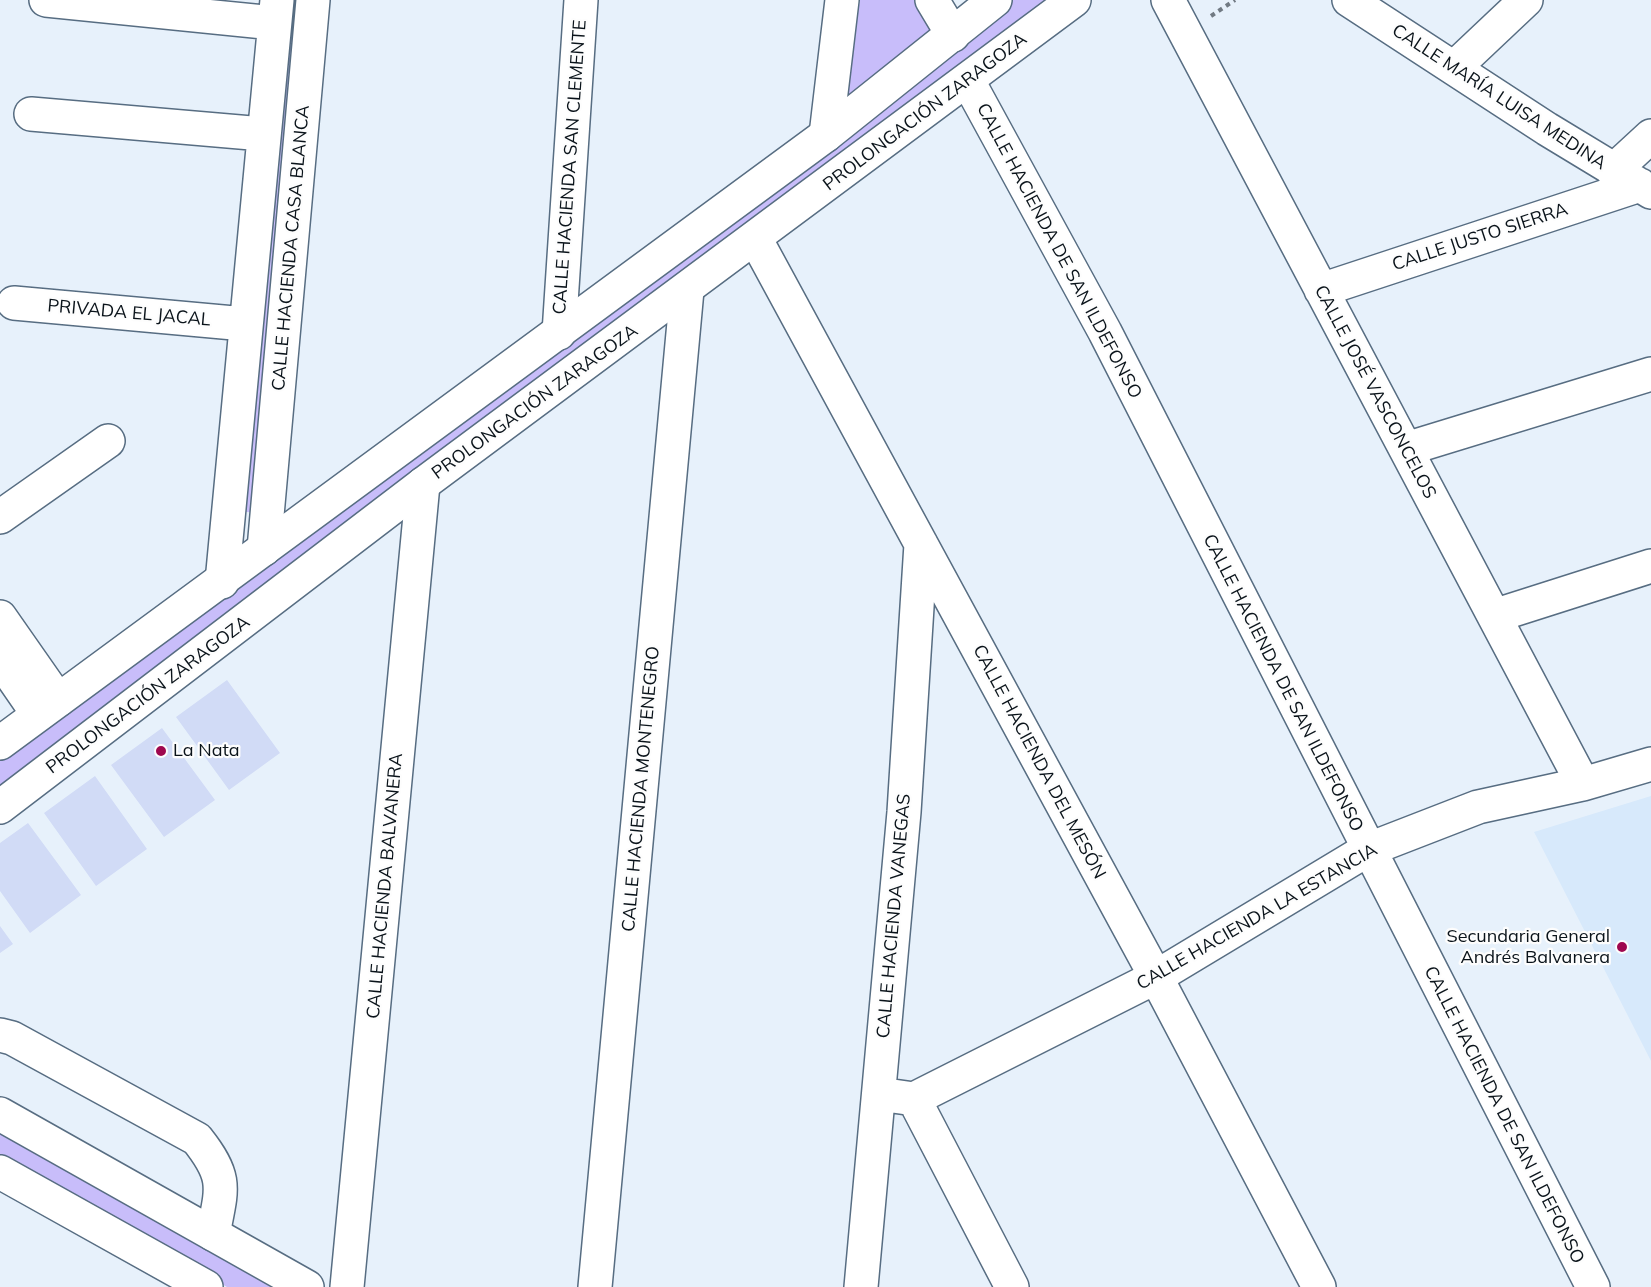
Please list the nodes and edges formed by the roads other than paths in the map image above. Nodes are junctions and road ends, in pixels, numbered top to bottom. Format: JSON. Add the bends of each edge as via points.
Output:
{"nodes":[{"id":1,"x":46,"y":0,"type":"edge"},
{"id":2,"x":313,"y":0,"type":"edge"},
{"id":3,"x":581,"y":0,"type":"edge"},
{"id":4,"x":842,"y":0,"type":"edge"},
{"id":5,"x":932,"y":0,"type":"edge"},
{"id":6,"x":995,"y":0,"type":"edge"},
{"id":7,"x":1074,"y":0,"type":"edge"},
{"id":8,"x":1168,"y":0,"type":"edge"},
{"id":9,"x":1349,"y":0,"type":"edge"},
{"id":10,"x":1526,"y":0,"type":"edge"},
{"id":11,"x":276,"y":11,"type":"edge"},
{"id":12,"x":953,"y":35,"type":"junction"},
{"id":13,"x":1455,"y":67,"type":"junction"},
{"id":14,"x":968,"y":81,"type":"junction"},
{"id":15,"x":31,"y":114,"type":"dead end"},
{"id":16,"x":263,"y":134,"type":"junction"},
{"id":17,"x":825,"y":135,"type":"junction"},
{"id":18,"x":1651,"y":136,"type":"edge"},
{"id":19,"x":1634,"y":183,"type":"edge"},
{"id":20,"x":755,"y":238,"type":"junction"},
{"id":21,"x":687,"y":290,"type":"junction"},
{"id":22,"x":1321,"y":290,"type":"junction"},
{"id":23,"x":15,"y":303,"type":"dead end"},
{"id":24,"x":244,"y":324,"type":"junction"},
{"id":25,"x":559,"y":333,"type":"junction"},
{"id":26,"x":1651,"y":374,"type":"edge"},
{"id":27,"x":108,"y":441,"type":"dead end"},
{"id":28,"x":1406,"y":449,"type":"junction"},
{"id":29,"x":423,"y":484,"type":"junction"},
{"id":30,"x":229,"y":493,"type":"junction"},
{"id":31,"x":269,"y":497,"type":"junction"},
{"id":32,"x":0,"y":517,"type":"edge"},
{"id":33,"x":921,"y":544,"type":"junction"},
{"id":34,"x":264,"y":549,"type":"junction"},
{"id":35,"x":1651,"y":566,"type":"edge"},
{"id":36,"x":222,"y":582,"type":"junction"},
{"id":37,"x":1494,"y":616,"type":"junction"},
{"id":38,"x":0,"y":617,"type":"edge"},
{"id":39,"x":0,"y":659,"type":"edge"},
{"id":40,"x":48,"y":707,"type":"junction"},
{"id":41,"x":0,"y":743,"type":"edge"},
{"id":42,"x":1651,"y":764,"type":"edge"},
{"id":43,"x":1583,"y":784,"type":"junction"},
{"id":44,"x":0,"y":807,"type":"edge"},
{"id":45,"x":1367,"y":850,"type":"junction"},
{"id":46,"x":1156,"y":977,"type":"junction"},
{"id":47,"x":0,"y":1035,"type":"edge"},
{"id":48,"x":879,"y":1094,"type":"junction"},
{"id":49,"x":914,"y":1099,"type":"junction"},
{"id":50,"x":0,"y":1114,"type":"edge"},
{"id":51,"x":0,"y":1172,"type":"edge"},
{"id":52,"x":213,"y":1234,"type":"junction"},
{"id":53,"x":206,"y":1287,"type":"edge"},
{"id":54,"x":307,"y":1287,"type":"edge"},
{"id":55,"x":347,"y":1287,"type":"edge"},
{"id":56,"x":595,"y":1287,"type":"edge"},
{"id":57,"x":861,"y":1287,"type":"edge"},
{"id":58,"x":1011,"y":1287,"type":"edge"},
{"id":59,"x":1319,"y":1287,"type":"edge"},
{"id":60,"x":1593,"y":1287,"type":"edge"}],
"edges":[{"from":1,"to":11,"type":"street"},
{"from":2,"to":31,"type":"street","name":"CALLE HACIENDA CASA BLANCA"},
{"from":3,"to":25,"type":"street","name":"CALLE HACIENDA SAN CLEMENTE"},
{"from":4,"to":17,"type":"street"},
{"from":5,"to":12,"type":"street"},
{"from":6,"to":12,"type":"street"},
{"from":7,"to":14,"type":"street","name":"PROLONGACIÓN ZARAGOZA"},
{"from":8,"to":22,"type":"street","name":"CALLE JOSÉ VASCONCELOS"},
{"from":9,"to":13,"type":"street","name":"CALLE MARÍA LUISA MEDINA"},
{"from":10,"to":13,"type":"street"},
{"from":11,"to":16,"type":"street","name":"CALLE HACIENDA CASA BLANCA"},
{"from":12,"to":17,"type":"street"},
{"from":13,"to":19,"type":"street","name":"CALLE MARÍA LUISA MEDINA"},
{"from":14,"to":20,"type":"street","name":"PROLONGACIÓN ZARAGOZA"},
{"from":14,"to":45,"type":"street","name":"CALLE HACIENDA DE SAN ILDEFONSO","via":[[1105,332]]},
{"from":15,"to":16,"type":"street"},
{"from":16,"to":24,"type":"street","name":"CALLE HACIENDA CASA BLANCA"},
{"from":17,"to":25,"type":"street"},
{"from":18,"to":19,"type":"street","name":"CALLE JUSTO SIERRA"},
{"from":19,"to":22,"type":"street","name":"CALLE JUSTO SIERRA"},
{"from":20,"to":21,"type":"street","name":"PROLONGACIÓN ZARAGOZA"},
{"from":20,"to":33,"type":"street","name":"CALLE HACIENDA DEL MESÓN"},
{"from":21,"to":29,"type":"street","name":"PROLONGACIÓN ZARAGOZA"},
{"from":21,"to":56,"type":"street","name":"CALLE HACIENDA MONTENEGRO"},
{"from":22,"to":28,"type":"street","name":"CALLE JOSÉ VASCONCELOS"},
{"from":23,"to":24,"type":"street","name":"PRIVADA EL JACAL"},
{"from":24,"to":30,"type":"street","name":"CALLE HACIENDA CASA BLANCA"},
{"from":25,"to":34,"type":"street"},
{"from":26,"to":28,"type":"street"},
{"from":27,"to":32,"type":"street"},
{"from":28,"to":37,"type":"street","name":"CALLE JOSÉ VASCONCELOS"},
{"from":29,"to":44,"type":"street","name":"PROLONGACIÓN ZARAGOZA"},
{"from":29,"to":55,"type":"street","name":"CALLE HACIENDA BALVANERA"},
{"from":30,"to":31,"type":"street"},
{"from":30,"to":36,"type":"street","name":"CALLE HACIENDA CASA BLANCA"},
{"from":31,"to":34,"type":"street","name":"CALLE HACIENDA CASA BLANCA"},
{"from":33,"to":46,"type":"street","name":"CALLE HACIENDA DEL MESÓN"},
{"from":33,"to":48,"type":"street","name":"CALLE HACIENDA VANEGAS","via":[[904,812]]},
{"from":34,"to":36,"type":"street"},
{"from":35,"to":37,"type":"street"},
{"from":36,"to":40,"type":"street"},
{"from":37,"to":43,"type":"street","name":"CALLE JOSÉ VASCONCELOS"},
{"from":38,"to":40,"type":"street"},
{"from":39,"to":40,"type":"street"},
{"from":40,"to":41,"type":"street"},
{"from":42,"to":43,"type":"street","name":"CALLE HACIENDA LA ESTANCIA"},
{"from":43,"to":45,"type":"street","name":"CALLE HACIENDA LA ESTANCIA","via":[[1478,807]]},
{"from":45,"to":46,"type":"street","name":"CALLE HACIENDA LA ESTANCIA"},
{"from":45,"to":60,"type":"street","name":"CALLE HACIENDA DE SAN ILDEFONSO"},
{"from":46,"to":49,"type":"street","name":"CALLE HACIENDA LA ESTANCIA"},
{"from":46,"to":59,"type":"street","name":"CALLE HACIENDA DEL MESÓN"},
{"from":47,"to":52,"type":"street","via":[[197,1139],[215,1161],[222,1185]]},
{"from":48,"to":49,"type":"street"},
{"from":48,"to":57,"type":"street","name":"CALLE HACIENDA VANEGAS"},
{"from":49,"to":58,"type":"street"},
{"from":50,"to":52,"type":"street"},
{"from":51,"to":53,"type":"street"},
{"from":52,"to":54,"type":"street"}]}
